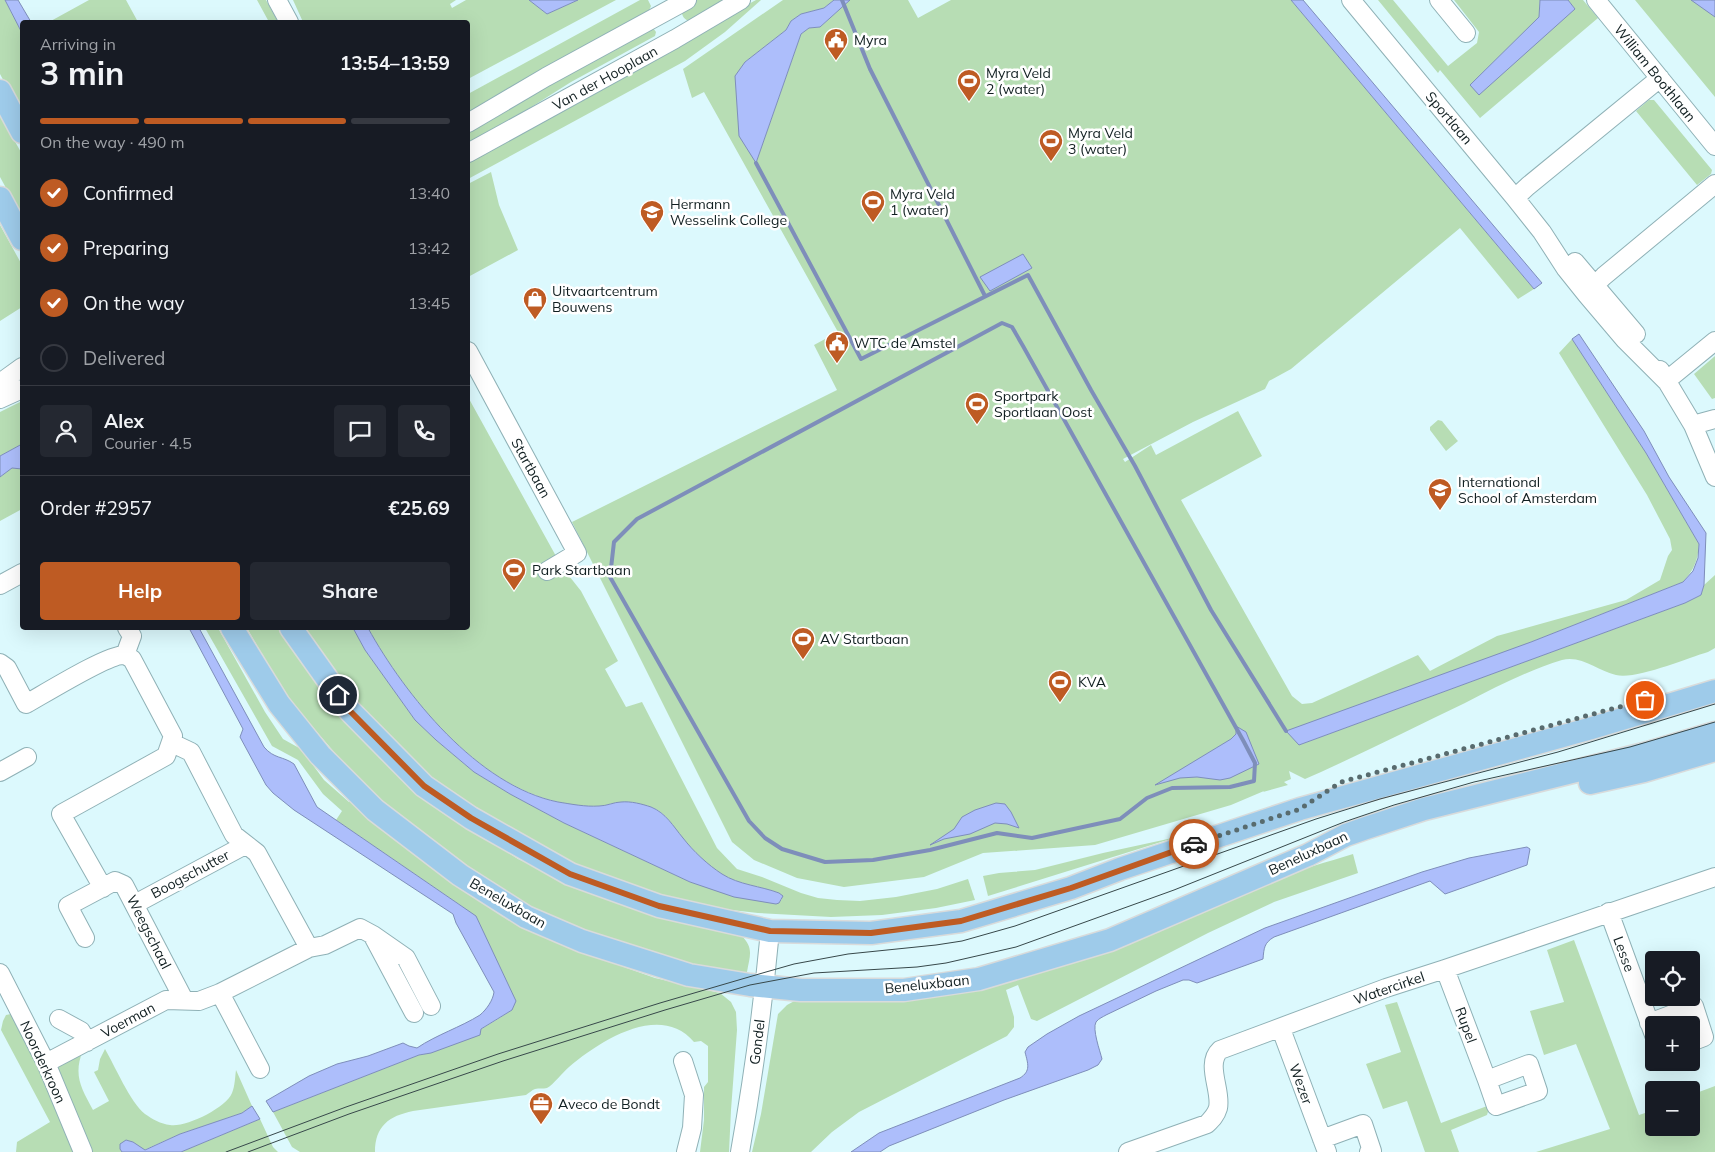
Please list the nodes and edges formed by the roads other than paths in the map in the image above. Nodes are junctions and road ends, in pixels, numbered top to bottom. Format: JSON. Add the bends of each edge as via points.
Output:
{"nodes":[{"id":1,"x":277,"y":0,"type":"edge"},
{"id":2,"x":687,"y":0,"type":"edge"},
{"id":3,"x":741,"y":0,"type":"edge"},
{"id":4,"x":1439,"y":0,"type":"edge"},
{"id":5,"x":1596,"y":0,"type":"edge"},
{"id":6,"x":1356,"y":2,"type":"edge"},
{"id":7,"x":288,"y":20,"type":"edge"},
{"id":8,"x":1466,"y":33,"type":"dead end"},
{"id":9,"x":1660,"y":78,"type":"junction"},
{"id":10,"x":0,"y":91,"type":"edge"},
{"id":11,"x":470,"y":121,"type":"edge"},
{"id":12,"x":20,"y":128,"type":"edge"},
{"id":13,"x":1715,"y":146,"type":"edge"},
{"id":14,"x":470,"y":152,"type":"edge"},
{"id":15,"x":1715,"y":184,"type":"edge"},
{"id":16,"x":0,"y":198,"type":"edge"},
{"id":17,"x":1515,"y":198,"type":"junction"},
{"id":18,"x":20,"y":235,"type":"edge"},
{"id":19,"x":1591,"y":290,"type":"junction"},
{"id":20,"x":1715,"y":341,"type":"edge"},
{"id":21,"x":470,"y":355,"type":"edge"},
{"id":22,"x":20,"y":368,"type":"edge"},
{"id":23,"x":1666,"y":380,"type":"junction"},
{"id":24,"x":0,"y":384,"type":"edge"},
{"id":25,"x":20,"y":390,"type":"edge"},
{"id":26,"x":0,"y":399,"type":"edge"},
{"id":27,"x":1715,"y":419,"type":"edge"},
{"id":28,"x":1693,"y":425,"type":"junction"},
{"id":29,"x":1715,"y":477,"type":"edge"},
{"id":30,"x":547,"y":571,"type":"dead end"},
{"id":31,"x":20,"y":573,"type":"edge"},
{"id":32,"x":0,"y":585,"type":"edge"},
{"id":33,"x":129,"y":630,"type":"edge"},
{"id":34,"x":233,"y":630,"type":"edge"},
{"id":35,"x":292,"y":630,"type":"edge"},
{"id":36,"x":126,"y":655,"type":"junction"},
{"id":37,"x":0,"y":663,"type":"edge"},
{"id":38,"x":1715,"y":677,"type":"edge"},
{"id":39,"x":1715,"y":691,"type":"edge"},
{"id":40,"x":1715,"y":733,"type":"edge"},
{"id":41,"x":172,"y":743,"type":"junction"},
{"id":42,"x":1715,"y":750,"type":"edge"},
{"id":43,"x":27,"y":757,"type":"dead end"},
{"id":44,"x":0,"y":772,"type":"edge"},
{"id":45,"x":1300,"y":809,"type":"junction"},
{"id":46,"x":246,"y":845,"type":"junction"},
{"id":47,"x":1308,"y":855,"type":"junction"},
{"id":48,"x":1715,"y":876,"type":"edge"},
{"id":49,"x":103,"y":888,"type":"junction"},
{"id":50,"x":135,"y":904,"type":"junction"},
{"id":51,"x":1610,"y":912,"type":"junction"},
{"id":52,"x":770,"y":931,"type":"junction"},
{"id":53,"x":373,"y":935,"type":"junction"},
{"id":54,"x":84,"y":938,"type":"dead end"},
{"id":55,"x":309,"y":948,"type":"junction"},
{"id":56,"x":1445,"y":969,"type":"junction"},
{"id":57,"x":0,"y":973,"type":"edge"},
{"id":58,"x":765,"y":986,"type":"junction"},
{"id":59,"x":220,"y":994,"type":"junction"},
{"id":60,"x":191,"y":1001,"type":"junction"},
{"id":61,"x":431,"y":1006,"type":"dead end"},
{"id":62,"x":414,"y":1013,"type":"dead end"},
{"id":63,"x":1647,"y":1016,"type":"edge"},
{"id":64,"x":1676,"y":1016,"type":"edge"},
{"id":65,"x":1697,"y":1016,"type":"edge"},
{"id":66,"x":59,"y":1019,"type":"dead end"},
{"id":67,"x":1700,"y":1025,"type":"edge"},
{"id":68,"x":1281,"y":1028,"type":"junction"},
{"id":69,"x":1700,"y":1039,"type":"edge"},
{"id":70,"x":87,"y":1042,"type":"junction"},
{"id":71,"x":683,"y":1060,"type":"dead end"},
{"id":72,"x":46,"y":1063,"type":"junction"},
{"id":73,"x":260,"y":1069,"type":"dead end"},
{"id":74,"x":1487,"y":1080,"type":"dead end"},
{"id":75,"x":1324,"y":1146,"type":"edge"},
{"id":76,"x":83,"y":1152,"type":"edge"},
{"id":77,"x":686,"y":1152,"type":"edge"},
{"id":78,"x":740,"y":1152,"type":"edge"},
{"id":79,"x":1128,"y":1152,"type":"edge"},
{"id":80,"x":1369,"y":1152,"type":"edge"}],
"edges":[{"from":1,"to":7,"type":"street"},
{"from":2,"to":11,"type":"street","name":"Van der Hooplaan"},
{"from":3,"to":14,"type":"street","name":"Van der Hooplaan"},
{"from":4,"to":8,"type":"street"},
{"from":5,"to":9,"type":"street","name":"William Boothlaan"},
{"from":6,"to":17,"type":"street","name":"Sportlaan"},
{"from":9,"to":13,"type":"street","name":"William Boothlaan"},
{"from":9,"to":17,"type":"street"},
{"from":10,"to":12,"type":"main road"},
{"from":15,"to":19,"type":"street"},
{"from":16,"to":18,"type":"main road"},
{"from":17,"to":19,"type":"street","name":"Sportlaan","via":[[1566,269]]},
{"from":19,"to":23,"type":"street","name":"Sportlaan","via":[[1625,340]]},
{"from":20,"to":23,"type":"street"},
{"from":21,"to":30,"type":"street","name":"Startbaan","via":[[577,553]]},
{"from":22,"to":24,"type":"street"},
{"from":23,"to":28,"type":"street","name":"Sportlaan"},
{"from":25,"to":26,"type":"street"},
{"from":27,"to":28,"type":"street"},
{"from":28,"to":29,"type":"street","name":"Sportlaan"},
{"from":31,"to":32,"type":"street"},
{"from":33,"to":36,"type":"street","via":[[132,636]]},
{"from":34,"to":58,"type":"main road","name":"Beneluxbaan","via":[[279,704],[320,755],[374,810],[460,875],[526,916],[582,941],[688,975]]},
{"from":35,"to":52,"type":"main road","via":[[350,711],[424,786],[471,818],[570,874],[659,906]]},
{"from":36,"to":37,"type":"street","via":[[119,654],[26,704],[8,668]]},
{"from":36,"to":41,"type":"street","via":[[132,659],[173,736]]},
{"from":38,"to":45,"type":"main road","via":[[1627,706],[1341,782]]},
{"from":39,"to":45,"type":"main road"},
{"from":40,"to":47,"type":"main road","name":"Beneluxbaan","via":[[1424,809],[1346,835]]},
{"from":41,"to":46,"type":"street","name":"Boogschutter","via":[[191,752],[234,835]]},
{"from":41,"to":49,"type":"street","via":[[166,756],[61,814]]},
{"from":42,"to":47,"type":"main road","via":[[1644,771],[1428,822],[1347,849]]},
{"from":43,"to":44,"type":"street"},
{"from":45,"to":52,"type":"main road","via":[[1071,888],[961,921],[871,933]]},
{"from":46,"to":50,"type":"street","name":"Boogschutter"},
{"from":46,"to":55,"type":"street","name":"Boogschutter","via":[[257,853]]},
{"from":47,"to":58,"type":"main road","name":"Beneluxbaan","via":[[1110,940],[980,979],[904,990],[801,990]]},
{"from":48,"to":51,"type":"street","name":"Watercirkel"},
{"from":49,"to":50,"type":"street","name":"Weegschaal","via":[[119,882]]},
{"from":49,"to":54,"type":"street","name":"Weegschaal","via":[[68,906]]},
{"from":50,"to":60,"type":"street","name":"Weegschaal"},
{"from":51,"to":56,"type":"street","name":"Watercirkel"},
{"from":51,"to":63,"type":"street","name":"Lesse"},
{"from":52,"to":58,"type":"street","name":"Gondel"},
{"from":53,"to":55,"type":"street","via":[[360,928],[325,946]]},
{"from":53,"to":61,"type":"street","via":[[406,958]]},
{"from":53,"to":62,"type":"street"},
{"from":55,"to":59,"type":"street"},
{"from":56,"to":68,"type":"street","name":"Watercirkel"},
{"from":56,"to":74,"type":"street","name":"Rupel"},
{"from":57,"to":72,"type":"street","name":"Noorderkroon"},
{"from":58,"to":78,"type":"street","name":"Gondel"},
{"from":59,"to":60,"type":"street"},
{"from":59,"to":73,"type":"street"},
{"from":60,"to":70,"type":"street","name":"Voerman","via":[[166,1000]]},
{"from":64,"to":65,"type":"street","name":"Lesse","via":[[1694,1006]]},
{"from":66,"to":70,"type":"street","name":"Voerman","via":[[81,1030]]},
{"from":67,"to":69,"type":"street","name":"Lesse","via":[[1704,1037]]},
{"from":68,"to":75,"type":"street","name":"Wezer"},
{"from":68,"to":79,"type":"street","name":"Watercirkel","via":[[1220,1050],[1215,1055],[1219,1106],[1207,1124]]},
{"from":70,"to":72,"type":"street","name":"Voerman"},
{"from":71,"to":77,"type":"street","via":[[694,1095],[692,1128]]},
{"from":72,"to":76,"type":"street","name":"Noorderkroon"},
{"from":75,"to":80,"type":"street","name":"Wezer","via":[[1363,1124],[1372,1151]]}]}
